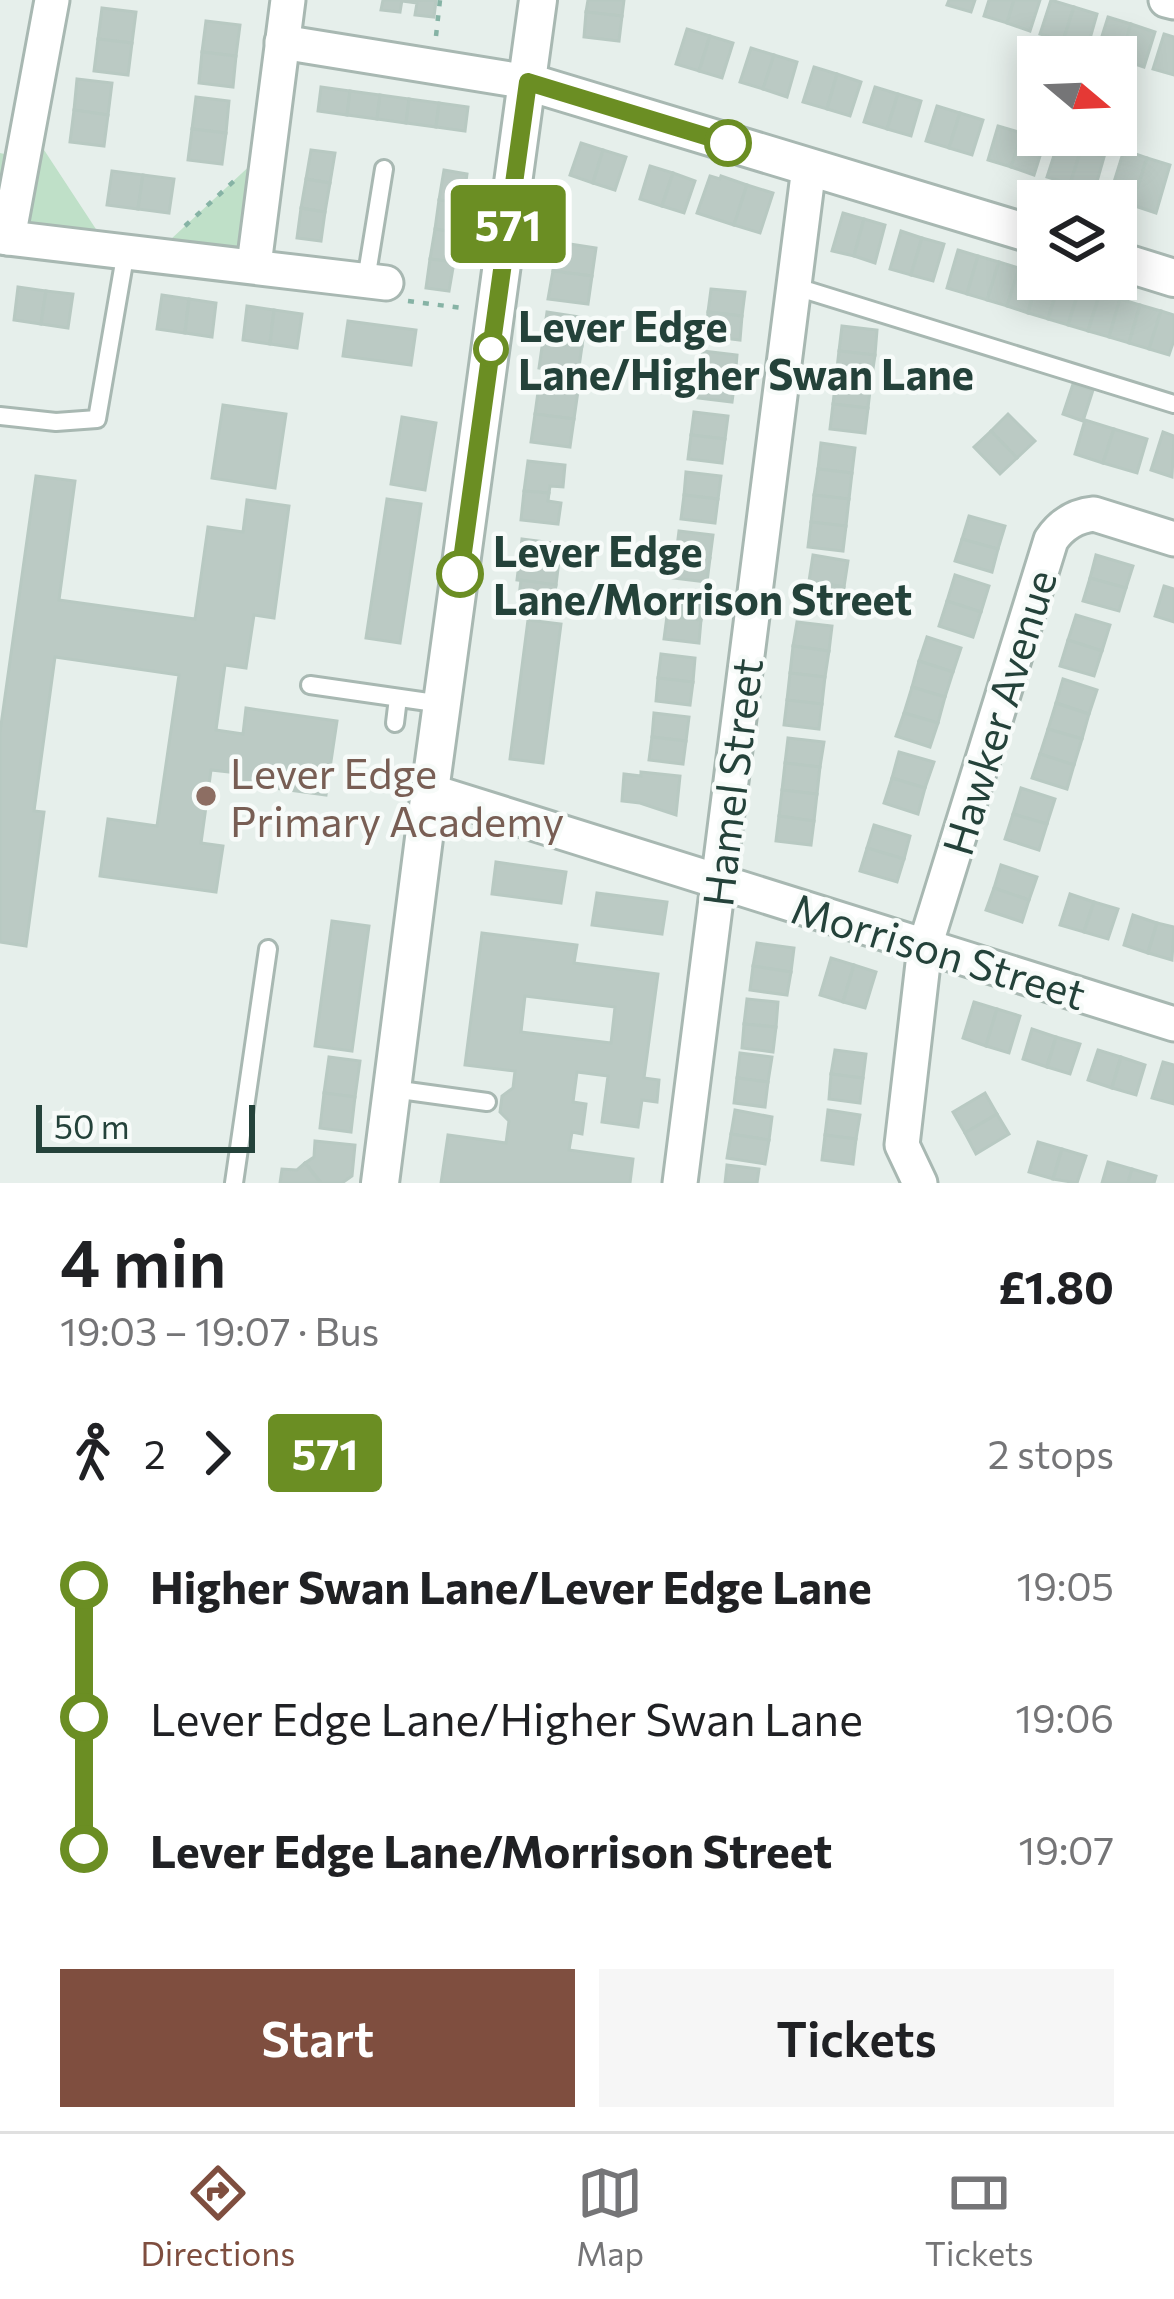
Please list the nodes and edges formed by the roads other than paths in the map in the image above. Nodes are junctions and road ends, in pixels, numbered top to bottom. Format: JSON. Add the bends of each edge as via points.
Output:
{"nodes":[{"id":1,"x":52,"y":0,"type":"edge"},
{"id":2,"x":288,"y":0,"type":"edge"},
{"id":3,"x":538,"y":0,"type":"edge"},
{"id":4,"x":282,"y":42,"type":"junction"},
{"id":5,"x":528,"y":82,"type":"junction"},
{"id":6,"x":809,"y":167,"type":"junction"},
{"id":7,"x":384,"y":170,"type":"dead end"},
{"id":8,"x":1017,"y":230,"type":"edge"},
{"id":9,"x":4,"y":238,"type":"edge"},
{"id":10,"x":140,"y":253,"type":"junction"},
{"id":11,"x":254,"y":265,"type":"junction"},
{"id":12,"x":1137,"y":267,"type":"edge"},
{"id":13,"x":1174,"y":278,"type":"edge"},
{"id":14,"x":376,"y":281,"type":"joint"},
{"id":15,"x":794,"y":286,"type":"junction"},
{"id":16,"x":1174,"y":404,"type":"edge"},
{"id":17,"x":0,"y":416,"type":"edge"},
{"id":18,"x":1174,"y":538,"type":"edge"},
{"id":19,"x":310,"y":685,"type":"dead end"},
{"id":20,"x":398,"y":698,"type":"junction"},
{"id":21,"x":442,"y":704,"type":"junction"},
{"id":22,"x":395,"y":723,"type":"dead end"},
{"id":23,"x":430,"y":791,"type":"junction"},
{"id":24,"x":718,"y":881,"type":"junction"},
{"id":25,"x":926,"y":946,"type":"junction"},
{"id":26,"x":268,"y":949,"type":"dead end"},
{"id":27,"x":1174,"y":1024,"type":"edge"},
{"id":28,"x":392,"y":1089,"type":"junction"},
{"id":29,"x":487,"y":1102,"type":"dead end"},
{"id":30,"x":234,"y":1183,"type":"edge"},
{"id":31,"x":380,"y":1183,"type":"edge"},
{"id":32,"x":680,"y":1183,"type":"edge"},
{"id":33,"x":920,"y":1183,"type":"edge"}],
"edges":[{"from":1,"to":9,"type":"street"},
{"from":2,"to":4,"type":"street"},
{"from":3,"to":5,"type":"street"},
{"from":4,"to":5,"type":"street"},
{"from":4,"to":11,"type":"street"},
{"from":5,"to":6,"type":"street"},
{"from":5,"to":21,"type":"street"},
{"from":6,"to":8,"type":"street"},
{"from":6,"to":15,"type":"street","name":"Hamel Street"},
{"from":7,"to":14,"type":"lane"},
{"from":9,"to":10,"type":"street"},
{"from":10,"to":11,"type":"street"},
{"from":10,"to":17,"type":"lane","via":[[97,419]]},
{"from":11,"to":14,"type":"street"},
{"from":12,"to":13,"type":"street"},
{"from":15,"to":16,"type":"lane"},
{"from":15,"to":24,"type":"street","name":"Hamel Street"},
{"from":18,"to":25,"type":"street","name":"Hawker Avenue","via":[[1094,514],[1080,515],[1051,540]]},
{"from":19,"to":20,"type":"lane"},
{"from":20,"to":21,"type":"lane"},
{"from":20,"to":22,"type":"lane"},
{"from":21,"to":23,"type":"street"},
{"from":23,"to":24,"type":"street","name":"Morrison Street"},
{"from":23,"to":28,"type":"street"},
{"from":24,"to":25,"type":"street","name":"Morrison Street"},
{"from":24,"to":32,"type":"street","name":"Hamel Street"},
{"from":25,"to":27,"type":"street","name":"Morrison Street"},
{"from":25,"to":33,"type":"street","name":"Hawker Avenue","via":[[902,1145]]},
{"from":26,"to":30,"type":"lane"},
{"from":28,"to":29,"type":"lane"},
{"from":28,"to":31,"type":"street"}]}
